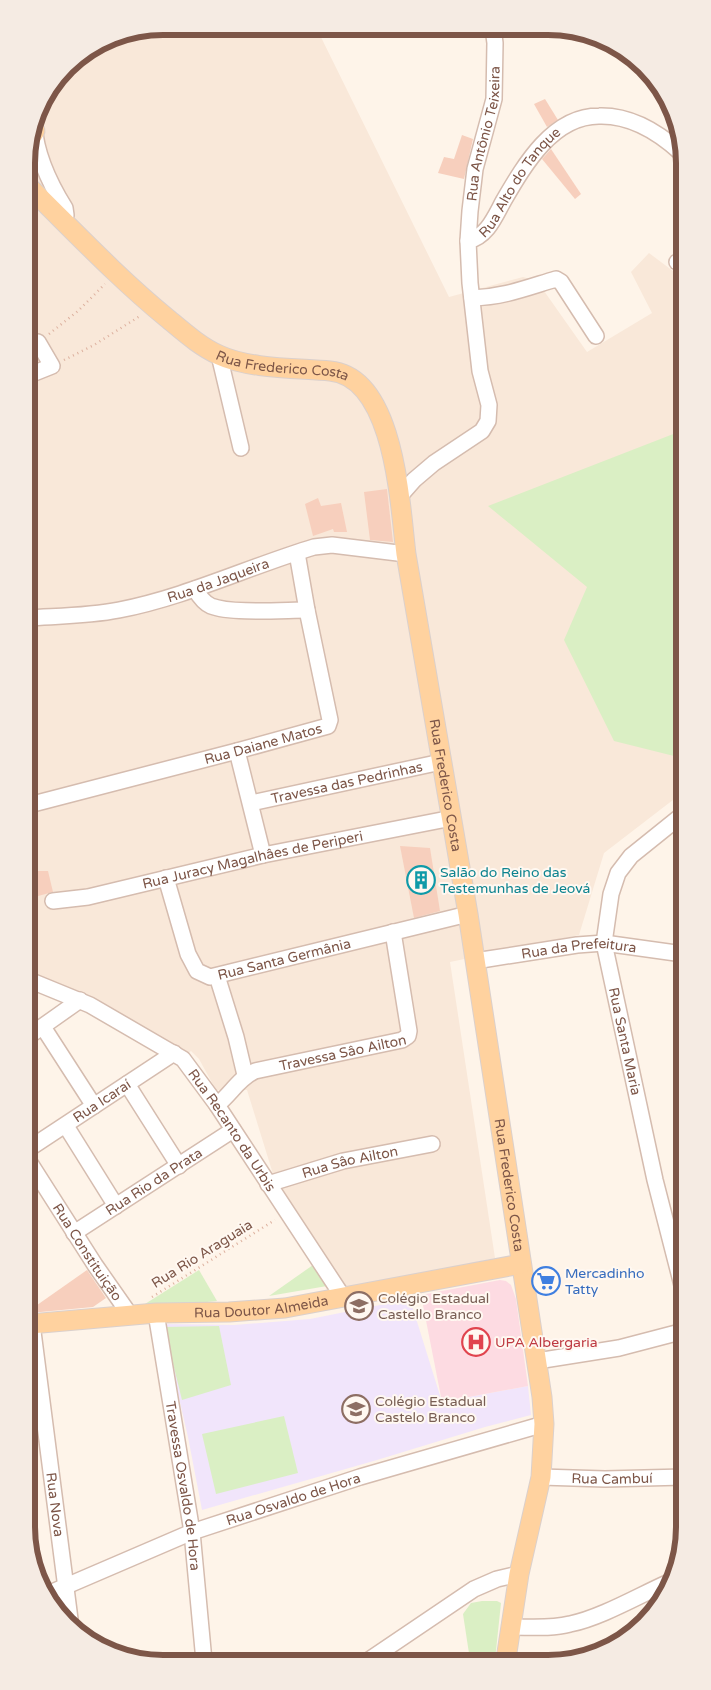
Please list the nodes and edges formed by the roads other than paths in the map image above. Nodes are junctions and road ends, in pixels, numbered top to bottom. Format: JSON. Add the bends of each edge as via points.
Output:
{"nodes":[{"id":1,"x":494,"y":35,"type":"edge"},
{"id":2,"x":36,"y":143,"type":"edge"},
{"id":3,"x":675,"y":148,"type":"edge"},
{"id":4,"x":35,"y":194,"type":"edge"},
{"id":5,"x":64,"y":221,"type":"junction"},
{"id":6,"x":468,"y":240,"type":"junction"},
{"id":7,"x":472,"y":298,"type":"junction"},
{"id":8,"x":596,"y":336,"type":"dead end"},
{"id":9,"x":35,"y":348,"type":"edge"},
{"id":10,"x":218,"y":355,"type":"junction"},
{"id":11,"x":35,"y":373,"type":"edge"},
{"id":12,"x":241,"y":448,"type":"dead end"},
{"id":13,"x":399,"y":496,"type":"junction"},
{"id":14,"x":297,"y":553,"type":"junction"},
{"id":15,"x":406,"y":554,"type":"junction"},
{"id":16,"x":195,"y":589,"type":"junction"},
{"id":17,"x":306,"y":610,"type":"junction"},
{"id":18,"x":35,"y":618,"type":"edge"},
{"id":19,"x":237,"y":751,"type":"junction"},
{"id":20,"x":442,"y":762,"type":"junction"},
{"id":21,"x":35,"y":803,"type":"edge"},
{"id":22,"x":251,"y":803,"type":"junction"},
{"id":23,"x":452,"y":818,"type":"junction"},
{"id":24,"x":676,"y":820,"type":"edge"},
{"id":25,"x":263,"y":855,"type":"junction"},
{"id":26,"x":166,"y":878,"type":"junction"},
{"id":27,"x":53,"y":900,"type":"dead end"},
{"id":28,"x":468,"y":914,"type":"junction"},
{"id":29,"x":393,"y":932,"type":"junction"},
{"id":30,"x":604,"y":943,"type":"junction"},
{"id":31,"x":676,"y":953,"type":"edge"},
{"id":32,"x":475,"y":961,"type":"junction"},
{"id":33,"x":217,"y":976,"type":"junction"},
{"id":34,"x":35,"y":982,"type":"edge"},
{"id":35,"x":80,"y":1000,"type":"junction"},
{"id":36,"x":43,"y":1028,"type":"junction"},
{"id":37,"x":35,"y":1033,"type":"edge"},
{"id":38,"x":174,"y":1053,"type":"junction"},
{"id":39,"x":245,"y":1075,"type":"junction"},
{"id":40,"x":127,"y":1084,"type":"junction"},
{"id":41,"x":217,"y":1105,"type":"junction"},
{"id":42,"x":94,"y":1106,"type":"junction"},
{"id":43,"x":66,"y":1126,"type":"junction"},
{"id":44,"x":233,"y":1130,"type":"junction"},
{"id":45,"x":432,"y":1144,"type":"dead end"},
{"id":46,"x":35,"y":1145,"type":"edge"},
{"id":47,"x":179,"y":1166,"type":"junction"},
{"id":48,"x":35,"y":1171,"type":"edge"},
{"id":49,"x":268,"y":1184,"type":"junction"},
{"id":50,"x":116,"y":1206,"type":"junction"},
{"id":51,"x":74,"y":1233,"type":"junction"},
{"id":52,"x":676,"y":1262,"type":"edge"},
{"id":53,"x":521,"y":1264,"type":"junction"},
{"id":54,"x":342,"y":1297,"type":"junction"},
{"id":55,"x":156,"y":1313,"type":"junction"},
{"id":56,"x":129,"y":1314,"type":"junction"},
{"id":57,"x":35,"y":1324,"type":"edge"},
{"id":58,"x":676,"y":1333,"type":"edge"},
{"id":59,"x":35,"y":1354,"type":"edge"},
{"id":60,"x":537,"y":1361,"type":"junction"},
{"id":61,"x":544,"y":1424,"type":"junction"},
{"id":62,"x":541,"y":1477,"type":"junction"},
{"id":63,"x":676,"y":1477,"type":"edge"},
{"id":64,"x":192,"y":1532,"type":"junction"},
{"id":65,"x":519,"y":1574,"type":"junction"},
{"id":66,"x":662,"y":1585,"type":"edge"},
{"id":67,"x":66,"y":1586,"type":"junction"},
{"id":68,"x":53,"y":1592,"type":"edge"},
{"id":69,"x":69,"y":1613,"type":"edge"},
{"id":70,"x":512,"y":1627,"type":"junction"},
{"id":71,"x":203,"y":1655,"type":"edge"},
{"id":72,"x":376,"y":1655,"type":"edge"},
{"id":73,"x":507,"y":1655,"type":"edge"}],
"edges":[{"from":1,"to":6,"type":"street","name":"Rua Antônio Teixeira","via":[[494,99],[475,169]]},
{"from":2,"to":5,"type":"street","via":[[45,169],[65,208]]},
{"from":3,"to":6,"type":"street","name":"Rua Alto do Tanque","via":[[653,131],[621,118],[591,116],[575,120],[548,137],[487,230]]},
{"from":4,"to":5,"type":"main road","name":"Rua Frederico Costa"},
{"from":5,"to":10,"type":"main road","name":"Rua Frederico Costa","via":[[116,273],[190,337]]},
{"from":6,"to":7,"type":"street","name":"Rua Alto do Tanque"},
{"from":7,"to":8,"type":"street","via":[[510,294],[556,279]]},
{"from":7,"to":13,"type":"street","name":"Rua Alto do Tanque","via":[[480,371],[490,412],[488,421],[482,431],[434,463]]},
{"from":9,"to":11,"type":"street","via":[[52,366]]},
{"from":10,"to":12,"type":"street"},
{"from":10,"to":13,"type":"main road","name":"Rua Frederico Costa","via":[[251,364],[334,371],[348,376],[377,408],[385,425]]},
{"from":13,"to":15,"type":"main road","name":"Rua Frederico Costa"},
{"from":14,"to":15,"type":"street","name":"Rua da Jaqueira","via":[[332,544]]},
{"from":14,"to":16,"type":"street","name":"Rua da Jaqueira"},
{"from":14,"to":17,"type":"street","name":"Rua Daiane Matos"},
{"from":15,"to":20,"type":"main road","name":"Rua Frederico Costa"},
{"from":16,"to":17,"type":"street","via":[[204,602],[220,608]]},
{"from":16,"to":18,"type":"street","name":"Rua da Jaqueira","via":[[118,610]]},
{"from":17,"to":19,"type":"street","name":"Rua Daiane Matos","via":[[330,723],[324,728]]},
{"from":19,"to":21,"type":"street","name":"Rua Daiane Matos"},
{"from":19,"to":22,"type":"street"},
{"from":20,"to":22,"type":"street","name":"Travessa das Pedrinhas"},
{"from":20,"to":23,"type":"main road","name":"Rua Frederico Costa"},
{"from":22,"to":25,"type":"street"},
{"from":23,"to":25,"type":"street","name":"Rua Juracy Magalhâes de Periperi"},
{"from":23,"to":28,"type":"main road","name":"Rua Frederico Costa"},
{"from":24,"to":30,"type":"street","name":"Rua Santa Maria","via":[[631,856],[618,874],[611,894]]},
{"from":25,"to":26,"type":"street","name":"Rua Juracy Magalhâes de Periperi"},
{"from":26,"to":27,"type":"street","name":"Rua Juracy Magalhâes de Periperi","via":[[88,897]]},
{"from":26,"to":33,"type":"street","name":"Rua Santa Germânia","via":[[193,964],[204,975]]},
{"from":28,"to":29,"type":"street","name":"Rua Santa Germânia"},
{"from":28,"to":32,"type":"main road","name":"Rua Frederico Costa"},
{"from":29,"to":33,"type":"street","name":"Rua Santa Germânia"},
{"from":29,"to":39,"type":"street","name":"Travessa Sâo Ailton","via":[[408,1036],[402,1040],[255,1070]]},
{"from":30,"to":31,"type":"street","name":"Rua da Prefeitura"},
{"from":30,"to":32,"type":"street","name":"Rua da Prefeitura"},
{"from":30,"to":52,"type":"street","name":"Rua Santa Maria"},
{"from":32,"to":53,"type":"main road","name":"Rua Frederico Costa"},
{"from":33,"to":39,"type":"street"},
{"from":34,"to":35,"type":"street","name":"Rua Recanto da Urbis"},
{"from":35,"to":36,"type":"street"},
{"from":35,"to":38,"type":"street","name":"Rua Recanto da Urbis"},
{"from":36,"to":37,"type":"street"},
{"from":36,"to":42,"type":"street"},
{"from":38,"to":40,"type":"street","name":"Rua Icaraí"},
{"from":38,"to":41,"type":"street","name":"Rua Recanto da Urbis","via":[[190,1067]]},
{"from":39,"to":41,"type":"street"},
{"from":40,"to":42,"type":"street","name":"Rua Icaraí"},
{"from":40,"to":47,"type":"street"},
{"from":41,"to":44,"type":"street","name":"Rua Recanto da Urbis"},
{"from":42,"to":43,"type":"street","name":"Rua Icaraí"},
{"from":43,"to":46,"type":"street","name":"Rua Icaraí"},
{"from":43,"to":50,"type":"street"},
{"from":44,"to":47,"type":"street","name":"Rua Rio da Prata"},
{"from":44,"to":49,"type":"street","name":"Rua Recanto da Urbis"},
{"from":45,"to":49,"type":"street","name":"Rua Sâo Ailton","via":[[343,1161]]},
{"from":47,"to":50,"type":"street","name":"Rua Rio da Prata"},
{"from":48,"to":51,"type":"street","name":"Rua Constituição"},
{"from":49,"to":54,"type":"street","name":"Rua Recanto da Urbis"},
{"from":50,"to":51,"type":"street","name":"Rua Rio da Prata"},
{"from":51,"to":56,"type":"street","name":"Rua Constituição"},
{"from":53,"to":54,"type":"main road","name":"Rua Doutor Almeida"},
{"from":53,"to":60,"type":"main road","name":"Rua Frederico Costa"},
{"from":54,"to":55,"type":"main road","name":"Rua Doutor Almeida","via":[[285,1308]]},
{"from":55,"to":56,"type":"main road","name":"Rua Doutor Almeida"},
{"from":55,"to":64,"type":"street","name":"Travessa Osvaldo de Hora"},
{"from":56,"to":57,"type":"main road","name":"Rua Doutor Almeida"},
{"from":58,"to":60,"type":"street","via":[[619,1348]]},
{"from":59,"to":67,"type":"street","name":"Rua Nova"},
{"from":60,"to":61,"type":"main road","name":"Rua Frederico Costa"},
{"from":61,"to":62,"type":"main road","name":"Rua Frederico Costa"},
{"from":61,"to":64,"type":"street","name":"Rua Osvaldo de Hora","via":[[360,1477]]},
{"from":62,"to":63,"type":"street","name":"Rua Cambuí"},
{"from":62,"to":65,"type":"main road","name":"Rua Frederico Costa"},
{"from":64,"to":67,"type":"street","name":"Rua Osvaldo de Hora"},
{"from":64,"to":71,"type":"street","name":"Travessa Osvaldo de Hora"},
{"from":65,"to":70,"type":"main road","name":"Rua Frederico Costa"},
{"from":65,"to":72,"type":"street","via":[[474,1589]]},
{"from":66,"to":70,"type":"street","via":[[569,1624]]},
{"from":67,"to":68,"type":"street","name":"Rua Osvaldo de Hora"},
{"from":67,"to":69,"type":"street","name":"Rua Nova"},
{"from":70,"to":73,"type":"main road","name":"Rua Frederico Costa"}]}
